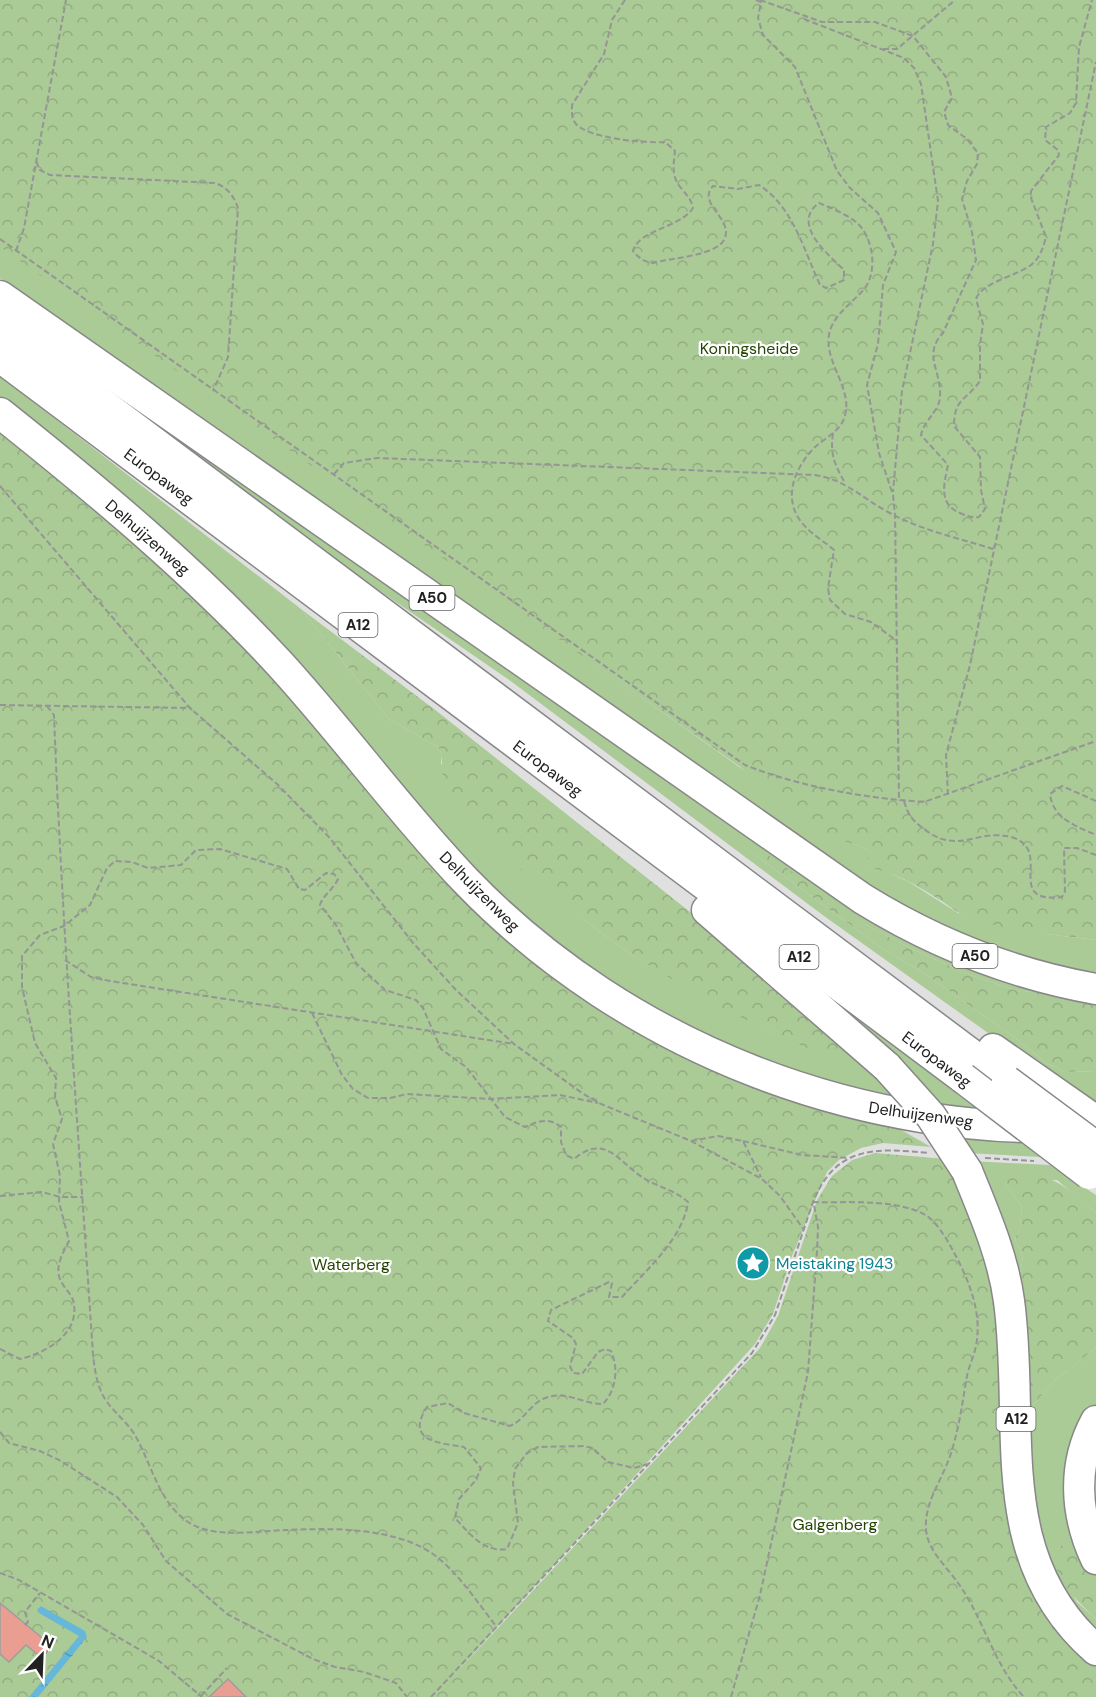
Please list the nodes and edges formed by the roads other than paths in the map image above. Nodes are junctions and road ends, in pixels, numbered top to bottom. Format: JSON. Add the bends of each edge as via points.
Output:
{"nodes":[{"id":1,"x":0,"y":296,"type":"edge"},
{"id":2,"x":0,"y":327,"type":"edge"},
{"id":3,"x":0,"y":357,"type":"edge"},
{"id":4,"x":0,"y":413,"type":"edge"},
{"id":5,"x":635,"y":833,"type":"junction"},
{"id":6,"x":861,"y":972,"type":"junction"},
{"id":7,"x":1096,"y":989,"type":"edge"},
{"id":8,"x":1096,"y":1123,"type":"edge"},
{"id":9,"x":1094,"y":1167,"type":"edge"},
{"id":10,"x":1096,"y":1420,"type":"edge"},
{"id":11,"x":1096,"y":1559,"type":"edge"},
{"id":12,"x":1096,"y":1650,"type":"edge"}],
"edges":[{"from":1,"to":7,"type":"highway","number":"A50","via":[[863,899],[927,935],[989,962]]},
{"from":2,"to":6,"type":"highway","name":"Europaweg","number":"A12"},
{"from":3,"to":5,"type":"highway","name":"Europaweg","number":"A12"},
{"from":4,"to":8,"type":"highway","name":"Delhuijzenweg","via":[[199,581],[280,664],[468,882],[524,934],[595,988],[707,1051],[850,1102],[960,1121],[1039,1126]]},
{"from":5,"to":9,"type":"highway","name":"Europaweg","number":"A12","bridge":true,"via":[[963,1078]]},
{"from":5,"to":12,"type":"highway","number":"A12","bridge":true,"via":[[710,913],[887,1067],[931,1116],[967,1172],[997,1248],[1009,1297],[1016,1379],[1018,1497],[1029,1551],[1053,1602]]},
{"from":6,"to":8,"type":"highway","number":"A12","via":[[963,1028]]},
{"from":6,"to":9,"type":"highway","name":"Europaweg","number":"A12","bridge":true,"via":[[1007,1081]]},
{"from":10,"to":11,"type":"highway","via":[[1083,1454],[1078,1489],[1083,1529]]}]}
